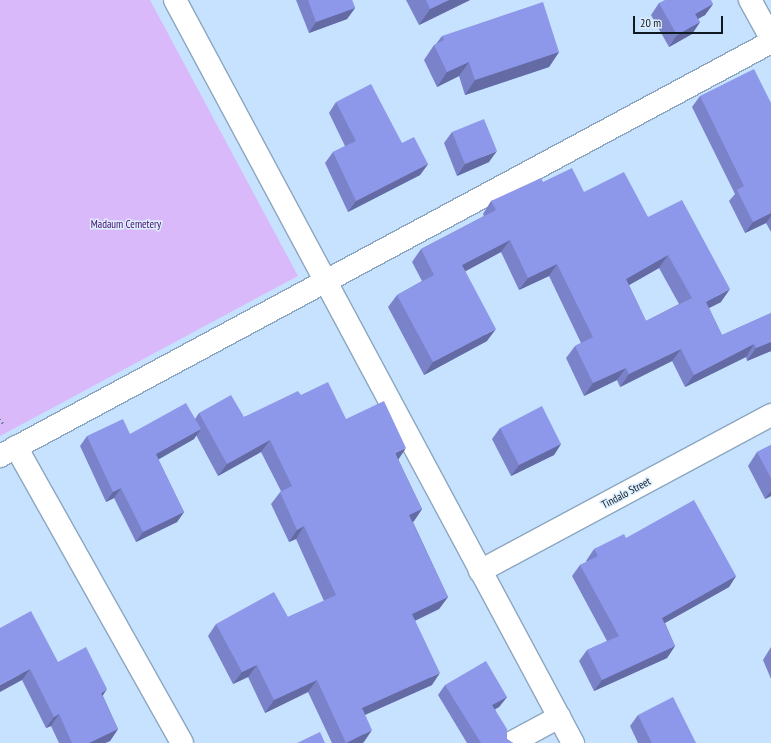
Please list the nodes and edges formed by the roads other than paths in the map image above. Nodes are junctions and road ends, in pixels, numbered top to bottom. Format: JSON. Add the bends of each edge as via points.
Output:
{"nodes":[{"id":1,"x":175,"y":0,"type":"edge"},
{"id":2,"x":750,"y":0,"type":"edge"},
{"id":3,"x":771,"y":38,"type":"edge"},
{"id":4,"x":771,"y":42,"type":"edge"},
{"id":5,"x":325,"y":282,"type":"junction"},
{"id":6,"x":771,"y":415,"type":"edge"},
{"id":7,"x":8,"y":452,"type":"edge"},
{"id":8,"x":480,"y":571,"type":"junction"},
{"id":9,"x":559,"y":717,"type":"junction"},
{"id":10,"x":182,"y":743,"type":"edge"},
{"id":11,"x":511,"y":743,"type":"edge"},
{"id":12,"x":573,"y":743,"type":"edge"}],
"edges":[{"from":1,"to":5,"type":"street"},
{"from":2,"to":3,"type":"street"},
{"from":4,"to":5,"type":"street"},
{"from":5,"to":7,"type":"street"},
{"from":5,"to":8,"type":"street"},
{"from":6,"to":8,"type":"street","name":"Tindalo Street"},
{"from":7,"to":10,"type":"street"},
{"from":8,"to":9,"type":"street"},
{"from":9,"to":11,"type":"street"},
{"from":9,"to":12,"type":"street"}]}
